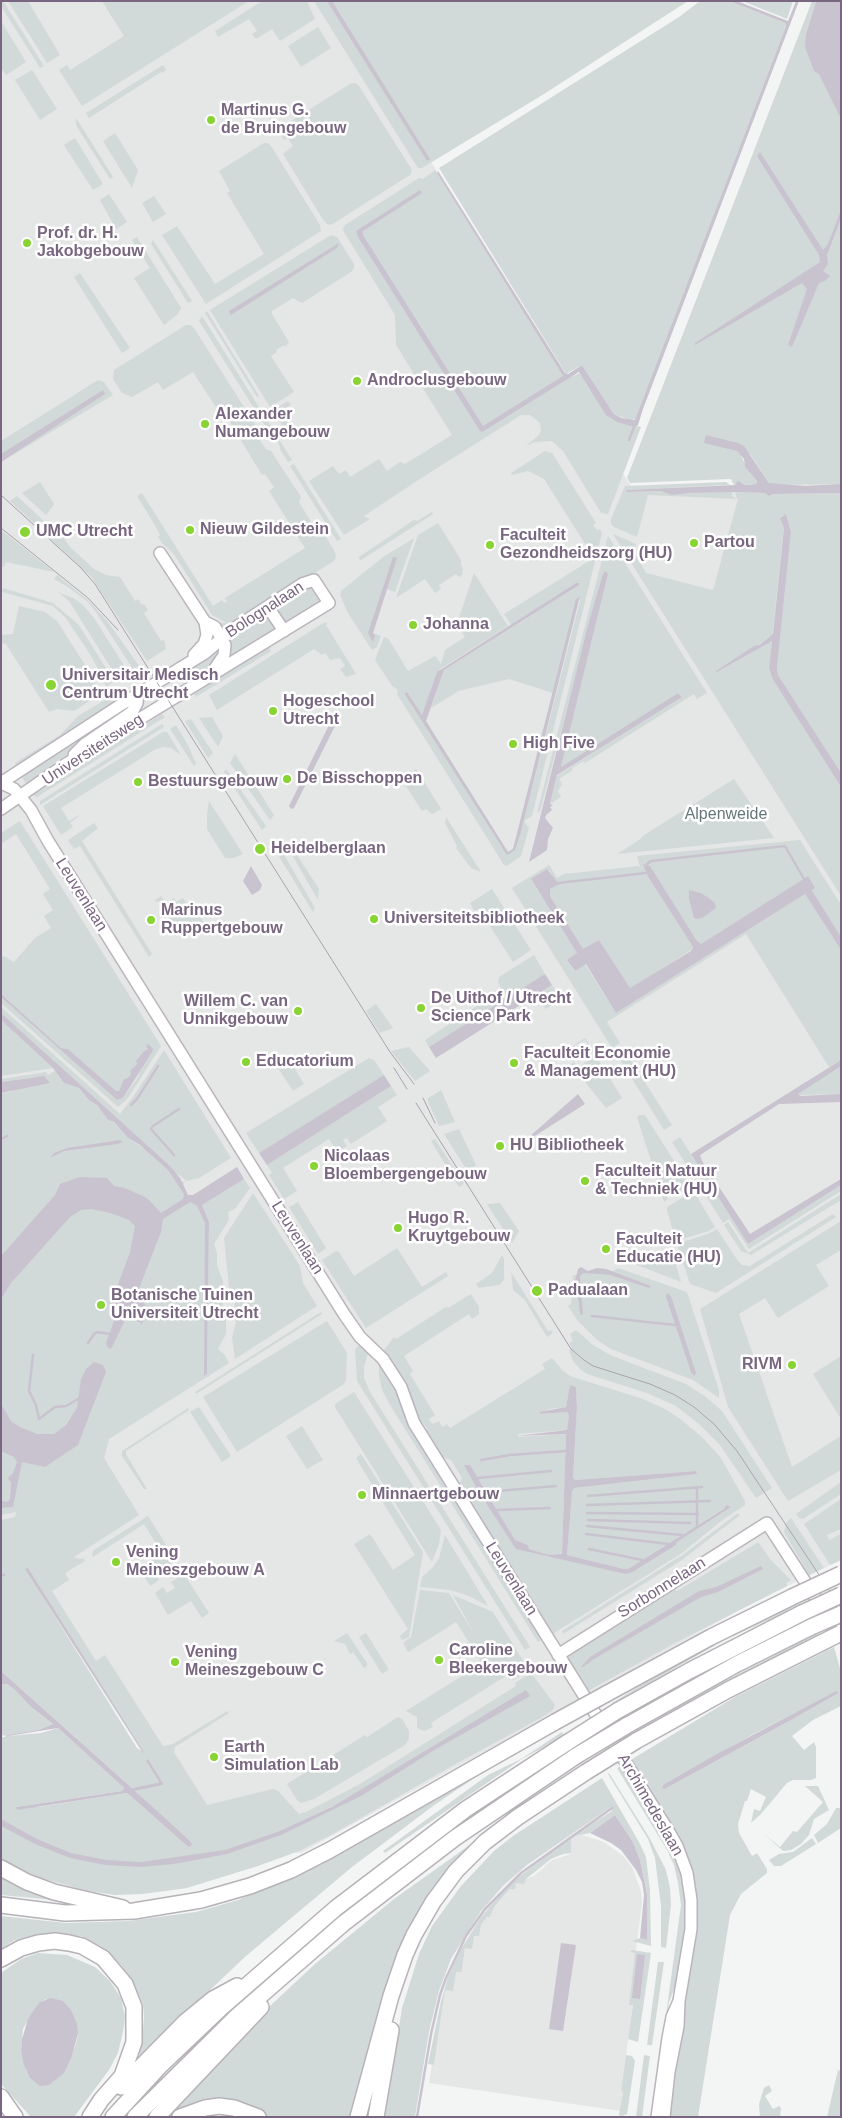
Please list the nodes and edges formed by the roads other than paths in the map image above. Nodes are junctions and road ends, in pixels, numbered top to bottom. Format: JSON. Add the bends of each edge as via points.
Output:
{"nodes":[{"id":1,"x":160,"y":553,"type":"dead end"},
{"id":2,"x":268,"y":607,"type":"junction"},
{"id":3,"x":205,"y":622,"type":"junction"},
{"id":4,"x":284,"y":631,"type":"junction"},
{"id":5,"x":220,"y":635,"type":"junction"},
{"id":6,"x":188,"y":662,"type":"junction"},
{"id":7,"x":211,"y":675,"type":"junction"},
{"id":8,"x":157,"y":682,"type":"joint"},
{"id":9,"x":138,"y":694,"type":"junction"},
{"id":10,"x":164,"y":704,"type":"joint"},
{"id":11,"x":66,"y":764,"type":"junction"},
{"id":12,"x":1,"y":783,"type":"edge"},
{"id":13,"x":21,"y":797,"type":"junction"},
{"id":14,"x":1,"y":810,"type":"edge"},
{"id":15,"x":34,"y":819,"type":"junction"},
{"id":16,"x":841,"y":1574,"type":"edge"},
{"id":17,"x":841,"y":1595,"type":"edge"},
{"id":18,"x":841,"y":1614,"type":"edge"},
{"id":19,"x":841,"y":1633,"type":"edge"},
{"id":20,"x":841,"y":1638,"type":"edge"},
{"id":21,"x":558,"y":1655,"type":"junction"},
{"id":22,"x":1,"y":1868,"type":"edge"},
{"id":23,"x":1,"y":1905,"type":"edge"},
{"id":24,"x":134,"y":1911,"type":"junction"},
{"id":25,"x":305,"y":1955,"type":"junction"},
{"id":26,"x":405,"y":1955,"type":"junction"},
{"id":27,"x":1,"y":1959,"type":"edge"},
{"id":28,"x":261,"y":1972,"type":"junction"},
{"id":29,"x":679,"y":2002,"type":"junction"},
{"id":30,"x":1,"y":2097,"type":"edge"},
{"id":31,"x":1,"y":2105,"type":"edge"},
{"id":32,"x":14,"y":2117,"type":"edge"},
{"id":33,"x":91,"y":2117,"type":"edge"},
{"id":34,"x":113,"y":2117,"type":"edge"},
{"id":35,"x":135,"y":2117,"type":"edge"},
{"id":36,"x":157,"y":2117,"type":"edge"},
{"id":37,"x":180,"y":2117,"type":"edge"},
{"id":38,"x":258,"y":2117,"type":"edge"},
{"id":39,"x":358,"y":2117,"type":"edge"},
{"id":40,"x":376,"y":2117,"type":"edge"},
{"id":41,"x":657,"y":2117,"type":"edge"},
{"id":42,"x":664,"y":2117,"type":"edge"}],
"edges":[{"from":1,"to":3,"type":"main road"},
{"from":2,"to":4,"type":"main road"},
{"from":2,"to":4,"type":"main road","name":"Bolognalaan","via":[[302,584],[314,580],[329,603]]},
{"from":2,"to":5,"type":"main road","name":"Bolognalaan"},
{"from":3,"to":5,"type":"main road","via":[[215,627]]},
{"from":3,"to":6,"type":"main road","via":[[207,635],[204,644]]},
{"from":4,"to":7,"type":"main road","name":"Bolognalaan"},
{"from":5,"to":6,"type":"main road","name":"Bolognalaan","via":[[205,653]]},
{"from":5,"to":7,"type":"main road","via":[[225,645],[224,655]]},
{"from":6,"to":8,"type":"main road","name":"Bolognalaan"},
{"from":7,"to":10,"type":"main road","name":"Bolognalaan"},
{"from":8,"to":9,"type":"main road","name":"Universiteitsweg"},
{"from":9,"to":11,"type":"main road","via":[[132,712],[85,744]]},
{"from":9,"to":12,"type":"main road","name":"Universiteitsweg"},
{"from":10,"to":11,"type":"main road","name":"Universiteitsweg"},
{"from":11,"to":13,"type":"main road","name":"Universiteitsweg"},
{"from":12,"to":13,"type":"main road","name":"Universiteitsweg","via":[[14,789]]},
{"from":13,"to":14,"type":"main road","name":"Universiteitsweg"},
{"from":13,"to":15,"type":"main road","name":"Leuvenlaan"},
{"from":14,"to":15,"type":"main road","name":"Leuvenlaan","via":[[22,806]]},
{"from":15,"to":21,"type":"main road","name":"Leuvenlaan","via":[[355,1329],[383,1359],[402,1387],[414,1423]]},
{"from":16,"to":24,"type":"highway","bridge":true,"via":[[711,1637],[291,1870],[228,1893],[174,1906]]},
{"from":17,"to":28,"type":"highway","bridge":true,"via":[[697,1666],[568,1742],[418,1845],[336,1908]]},
{"from":18,"to":25,"type":"highway","bridge":true,"via":[[737,1664],[576,1756],[448,1843]]},
{"from":19,"to":26,"type":"highway","bridge":true,"via":[[728,1690],[636,1742],[518,1816],[475,1852],[448,1882],[433,1902]]},
{"from":20,"to":21,"type":"main road","name":"Sorbonnelaan","via":[[767,1523]]},
{"from":21,"to":29,"type":"main road","name":"Archimedeslaan","via":[[669,1832],[682,1860],[689,1885],[691,1929]]},
{"from":22,"to":24,"type":"highway","via":[[54,1892]]},
{"from":23,"to":24,"type":"highway","via":[[64,1913]]},
{"from":25,"to":35,"type":"highway","via":[[199,2052]]},
{"from":25,"to":36,"type":"highway","via":[[288,1980]]},
{"from":26,"to":39,"type":"highway"},
{"from":26,"to":40,"type":"highway"},
{"from":27,"to":33,"type":"highway","via":[[38,1943],[69,1943],[82,1946],[103,1958],[125,1984],[134,2007],[134,2042],[122,2076]]},
{"from":28,"to":33,"type":"highway","via":[[213,1999],[186,2022]]},
{"from":28,"to":34,"type":"highway","via":[[160,2066]]},
{"from":29,"to":41,"type":"main road","name":"Archimedeslaan","via":[[669,2031]]},
{"from":29,"to":42,"type":"main road","name":"Archimedeslaan"},
{"from":30,"to":32,"type":"highway"},
{"from":31,"to":32,"type":"highway"},
{"from":37,"to":38,"type":"highway","via":[[219,2106]]}]}
